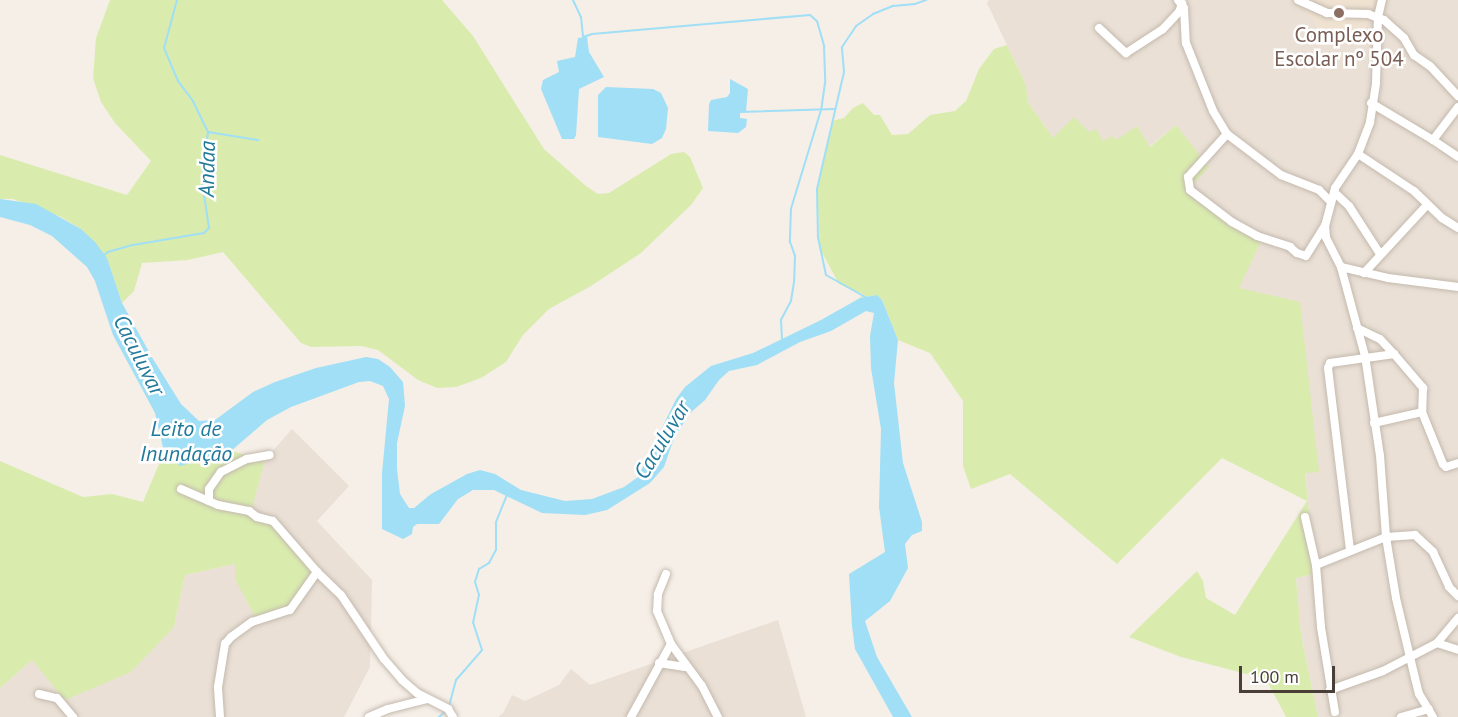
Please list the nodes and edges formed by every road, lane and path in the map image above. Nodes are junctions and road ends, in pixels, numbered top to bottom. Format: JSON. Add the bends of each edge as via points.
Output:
{"nodes":[{"id":1,"x":1298,"y":0,"type":"edge"},
{"id":2,"x":1382,"y":0,"type":"edge"},
{"id":3,"x":1181,"y":1,"type":"edge"},
{"id":4,"x":1378,"y":16,"type":"junction"},
{"id":5,"x":1099,"y":28,"type":"dead end"},
{"id":6,"x":1458,"y":96,"type":"edge"},
{"id":7,"x":1371,"y":103,"type":"junction"},
{"id":8,"x":1458,"y":107,"type":"edge"},
{"id":9,"x":1227,"y":134,"type":"junction"},
{"id":10,"x":1433,"y":140,"type":"junction"},
{"id":11,"x":1358,"y":154,"type":"junction"},
{"id":12,"x":1458,"y":157,"type":"edge"},
{"id":13,"x":1319,"y":190,"type":"junction"},
{"id":14,"x":1335,"y":190,"type":"junction"},
{"id":15,"x":1331,"y":202,"type":"junction"},
{"id":16,"x":1427,"y":205,"type":"junction"},
{"id":17,"x":1325,"y":226,"type":"junction"},
{"id":18,"x":1458,"y":228,"type":"edge"},
{"id":19,"x":1380,"y":254,"type":"junction"},
{"id":20,"x":1341,"y":267,"type":"junction"},
{"id":21,"x":1364,"y":273,"type":"junction"},
{"id":22,"x":1458,"y":287,"type":"edge"},
{"id":23,"x":1357,"y":328,"type":"junction"},
{"id":24,"x":1394,"y":354,"type":"junction"},
{"id":25,"x":1365,"y":356,"type":"junction"},
{"id":26,"x":1422,"y":412,"type":"junction"},
{"id":27,"x":1374,"y":423,"type":"junction"},
{"id":28,"x":270,"y":455,"type":"dead end"},
{"id":29,"x":1457,"y":464,"type":"edge"},
{"id":30,"x":181,"y":489,"type":"dead end"},
{"id":31,"x":209,"y":501,"type":"junction"},
{"id":32,"x":1305,"y":517,"type":"dead end"},
{"id":33,"x":1386,"y":537,"type":"junction"},
{"id":34,"x":1350,"y":550,"type":"junction"},
{"id":35,"x":1316,"y":564,"type":"junction"},
{"id":36,"x":317,"y":572,"type":"junction"},
{"id":37,"x":666,"y":574,"type":"dead end"},
{"id":38,"x":1458,"y":596,"type":"edge"},
{"id":39,"x":1458,"y":618,"type":"edge"},
{"id":40,"x":1437,"y":643,"type":"junction"},
{"id":41,"x":671,"y":644,"type":"junction"},
{"id":42,"x":1458,"y":650,"type":"edge"},
{"id":43,"x":1411,"y":655,"type":"junction"},
{"id":44,"x":659,"y":663,"type":"junction"},
{"id":45,"x":685,"y":666,"type":"junction"},
{"id":46,"x":1330,"y":690,"type":"junction"},
{"id":47,"x":39,"y":694,"type":"dead end"},
{"id":48,"x":427,"y":699,"type":"junction"},
{"id":49,"x":1429,"y":709,"type":"junction"},
{"id":50,"x":1335,"y":712,"type":"dead end"},
{"id":51,"x":73,"y":717,"type":"edge"},
{"id":52,"x":220,"y":717,"type":"edge"},
{"id":53,"x":369,"y":717,"type":"edge"},
{"id":54,"x":453,"y":717,"type":"edge"},
{"id":55,"x":631,"y":717,"type":"edge"},
{"id":56,"x":718,"y":717,"type":"edge"},
{"id":57,"x":1401,"y":717,"type":"edge"},
{"id":58,"x":1433,"y":717,"type":"edge"}],
"edges":[{"from":1,"to":4,"type":"street","via":[[1328,13]]},
{"from":2,"to":4,"type":"street"},
{"from":3,"to":5,"type":"street","via":[[1179,12],[1163,29],[1125,53]]},
{"from":3,"to":9,"type":"street","via":[[1186,44]]},
{"from":4,"to":6,"type":"street"},
{"from":4,"to":7,"type":"street","via":[[1376,83]]},
{"from":7,"to":10,"type":"street"},
{"from":7,"to":11,"type":"street","via":[[1370,122]]},
{"from":8,"to":10,"type":"street"},
{"from":9,"to":13,"type":"street","via":[[1281,175]]},
{"from":9,"to":17,"type":"street","via":[[1188,177],[1190,190],[1232,222],[1290,247],[1296,254],[1306,256]]},
{"from":10,"to":12,"type":"street"},
{"from":11,"to":14,"type":"street"},
{"from":11,"to":16,"type":"street","via":[[1414,191]]},
{"from":13,"to":14,"type":"street"},
{"from":13,"to":15,"type":"street"},
{"from":14,"to":15,"type":"street"},
{"from":14,"to":19,"type":"street"},
{"from":15,"to":17,"type":"street"},
{"from":16,"to":18,"type":"street"},
{"from":16,"to":19,"type":"street"},
{"from":17,"to":20,"type":"street","via":[[1326,237]]},
{"from":19,"to":21,"type":"street"},
{"from":20,"to":21,"type":"street"},
{"from":20,"to":23,"type":"street"},
{"from":21,"to":22,"type":"street"},
{"from":23,"to":24,"type":"street","via":[[1380,339]]},
{"from":23,"to":25,"type":"street"},
{"from":24,"to":25,"type":"street"},
{"from":24,"to":26,"type":"street","via":[[1423,388]]},
{"from":25,"to":27,"type":"street"},
{"from":25,"to":34,"type":"street","via":[[1334,361],[1328,368]]},
{"from":26,"to":27,"type":"street"},
{"from":26,"to":29,"type":"street","via":[[1443,464]]},
{"from":27,"to":33,"type":"street"},
{"from":28,"to":31,"type":"street","via":[[247,459],[221,472],[209,489]]},
{"from":30,"to":31,"type":"street"},
{"from":31,"to":36,"type":"street","via":[[273,521]]},
{"from":32,"to":35,"type":"street"},
{"from":33,"to":34,"type":"street"},
{"from":33,"to":38,"type":"street","via":[[1415,535],[1432,552],[1449,587]]},
{"from":33,"to":43,"type":"street"},
{"from":34,"to":35,"type":"street"},
{"from":35,"to":46,"type":"street"},
{"from":36,"to":48,"type":"street","via":[[341,596],[402,680]]},
{"from":36,"to":52,"type":"street","via":[[290,610],[252,622],[225,644],[218,687]]},
{"from":37,"to":41,"type":"street","via":[[656,604]]},
{"from":39,"to":40,"type":"street"},
{"from":40,"to":42,"type":"street"},
{"from":40,"to":43,"type":"street"},
{"from":41,"to":44,"type":"street"},
{"from":41,"to":45,"type":"street"},
{"from":43,"to":46,"type":"street","via":[[1366,678]]},
{"from":43,"to":49,"type":"street","via":[[1419,694]]},
{"from":44,"to":45,"type":"street"},
{"from":44,"to":55,"type":"street"},
{"from":45,"to":56,"type":"street","via":[[702,686]]},
{"from":46,"to":50,"type":"street"},
{"from":47,"to":51,"type":"street","via":[[57,698]]},
{"from":48,"to":53,"type":"street"},
{"from":48,"to":54,"type":"street","via":[[448,709]]},
{"from":49,"to":57,"type":"street"},
{"from":49,"to":58,"type":"street"}]}
